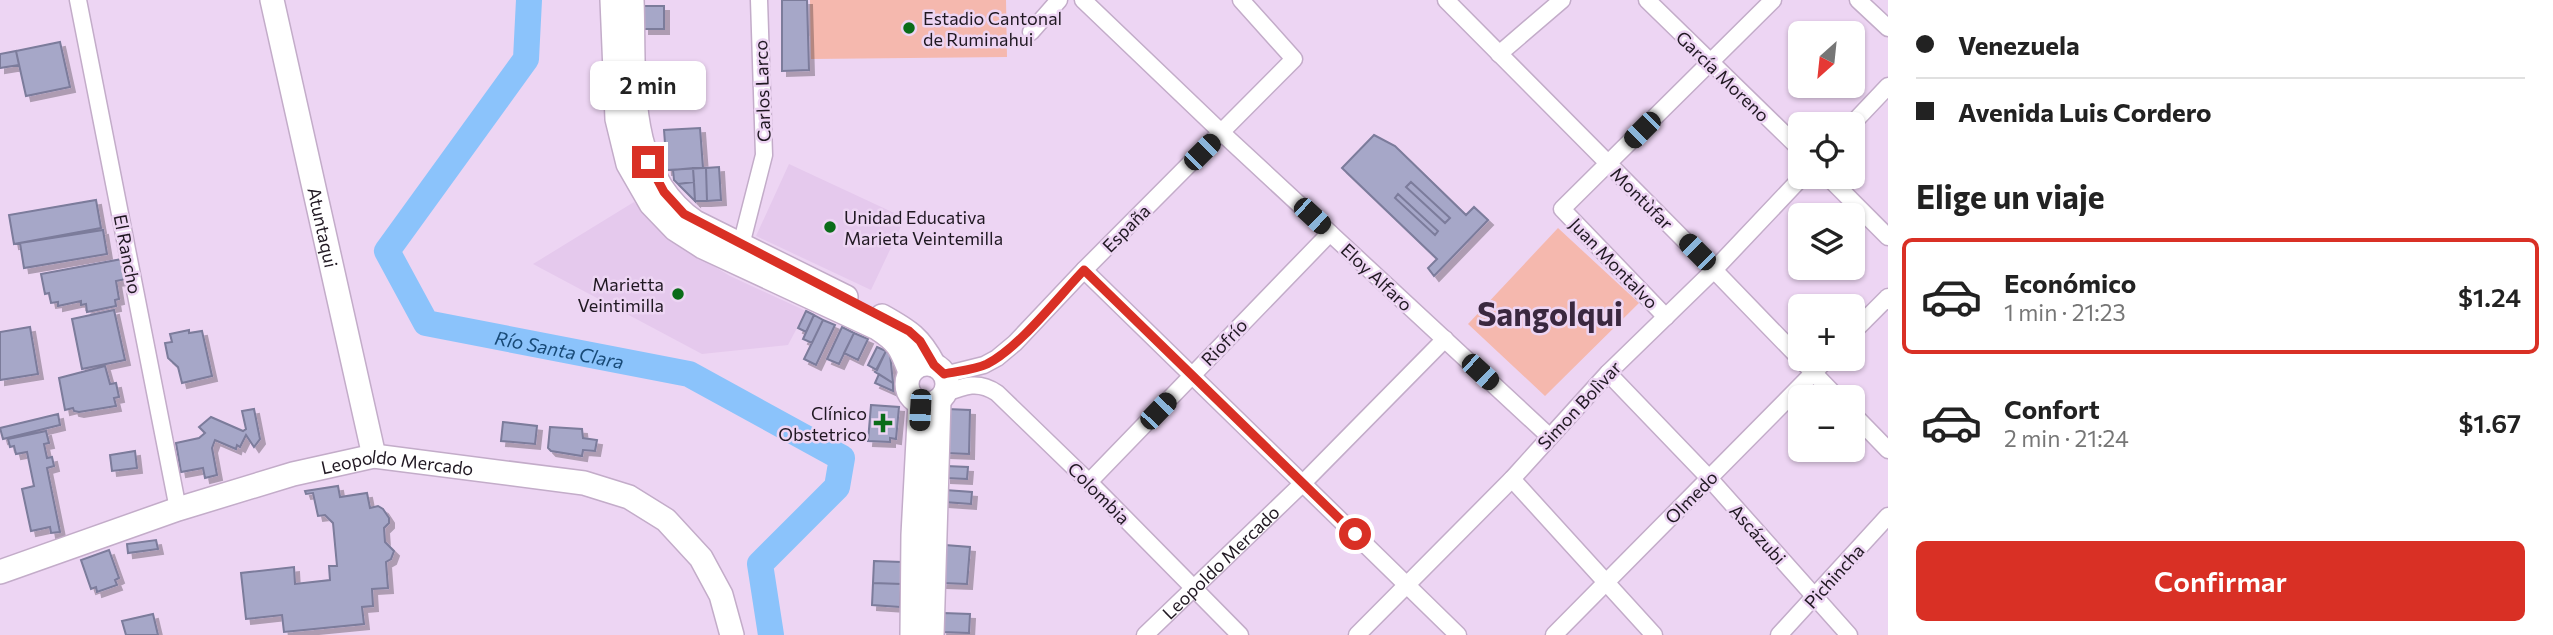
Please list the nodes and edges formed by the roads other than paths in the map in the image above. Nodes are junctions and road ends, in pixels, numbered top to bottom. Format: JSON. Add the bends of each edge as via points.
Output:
{"nodes":[{"id":1,"x":78,"y":0,"type":"edge"},
{"id":2,"x":272,"y":0,"type":"edge"},
{"id":3,"x":612,"y":0,"type":"edge"},
{"id":4,"x":632,"y":0,"type":"edge"},
{"id":5,"x":759,"y":0,"type":"edge"},
{"id":6,"x":1059,"y":0,"type":"edge"},
{"id":7,"x":1083,"y":0,"type":"edge"},
{"id":8,"x":1241,"y":0,"type":"edge"},
{"id":9,"x":1446,"y":0,"type":"edge"},
{"id":10,"x":1562,"y":0,"type":"edge"},
{"id":11,"x":1647,"y":0,"type":"edge"},
{"id":12,"x":1773,"y":0,"type":"edge"},
{"id":13,"x":1858,"y":0,"type":"edge"},
{"id":14,"x":1888,"y":28,"type":"edge"},
{"id":15,"x":1031,"y":32,"type":"dead end"},
{"id":16,"x":1499,"y":54,"type":"junction"},
{"id":17,"x":1710,"y":63,"type":"junction"},
{"id":18,"x":1888,"y":86,"type":"edge"},
{"id":19,"x":1863,"y":112,"type":"edge"},
{"id":20,"x":1221,"y":132,"type":"junction"},
{"id":21,"x":1788,"y":138,"type":"edge"},
{"id":22,"x":1608,"y":164,"type":"junction"},
{"id":23,"x":1791,"y":189,"type":"edge"},
{"id":24,"x":1840,"y":189,"type":"edge"},
{"id":25,"x":1330,"y":233,"type":"junction"},
{"id":26,"x":1888,"y":237,"type":"edge"},
{"id":27,"x":739,"y":253,"type":"junction"},
{"id":28,"x":1084,"y":270,"type":"junction"},
{"id":29,"x":1714,"y":270,"type":"junction"},
{"id":30,"x":1888,"y":297,"type":"edge"},
{"id":31,"x":1665,"y":317,"type":"junction"},
{"id":32,"x":1865,"y":320,"type":"edge"},
{"id":33,"x":1445,"y":339,"type":"junction"},
{"id":34,"x":910,"y":372,"type":"junction"},
{"id":35,"x":1608,"y":373,"type":"junction"},
{"id":36,"x":1813,"y":373,"type":"junction"},
{"id":37,"x":1192,"y":375,"type":"junction"},
{"id":38,"x":1825,"y":385,"type":"edge"},
{"id":39,"x":936,"y":387,"type":"junction"},
{"id":40,"x":1865,"y":426,"type":"edge"},
{"id":41,"x":1550,"y":437,"type":"junction"},
{"id":42,"x":1888,"y":450,"type":"edge"},
{"id":43,"x":374,"y":456,"type":"junction"},
{"id":44,"x":1709,"y":478,"type":"junction"},
{"id":45,"x":1512,"y":479,"type":"junction"},
{"id":46,"x":1089,"y":482,"type":"junction"},
{"id":47,"x":1303,"y":483,"type":"junction"},
{"id":48,"x":178,"y":509,"type":"junction"},
{"id":49,"x":1888,"y":516,"type":"edge"},
{"id":50,"x":0,"y":572,"type":"edge"},
{"id":51,"x":1607,"y":582,"type":"junction"},
{"id":52,"x":1407,"y":586,"type":"junction"},
{"id":53,"x":1194,"y":588,"type":"junction"},
{"id":54,"x":1815,"y":597,"type":"junction"},
{"id":55,"x":732,"y":635,"type":"edge"},
{"id":56,"x":912,"y":635,"type":"edge"},
{"id":57,"x":932,"y":635,"type":"edge"},
{"id":58,"x":1145,"y":635,"type":"edge"},
{"id":59,"x":1240,"y":635,"type":"edge"},
{"id":60,"x":1357,"y":635,"type":"edge"},
{"id":61,"x":1458,"y":635,"type":"edge"},
{"id":62,"x":1555,"y":635,"type":"edge"},
{"id":63,"x":1654,"y":635,"type":"edge"},
{"id":64,"x":1779,"y":635,"type":"edge"},
{"id":65,"x":1849,"y":635,"type":"edge"}],
"edges":[{"from":1,"to":48,"type":"street","name":"El Rancho"},
{"from":2,"to":43,"type":"main road","name":"Atuntaqui"},
{"from":3,"to":27,"type":"main road","via":[[617,119],[628,164],[651,204],[675,229],[703,247]]},
{"from":4,"to":27,"type":"main road","via":[[636,108],[641,146],[654,178],[684,214]]},
{"from":5,"to":27,"type":"street","name":"Carlos Larco","via":[[764,155]]},
{"from":6,"to":15,"type":"street"},
{"from":7,"to":20,"type":"street","name":"Eloy Alfaro"},
{"from":8,"to":20,"type":"street","name":"España","via":[[1294,59]]},
{"from":9,"to":16,"type":"street","name":"Montùfar"},
{"from":10,"to":16,"type":"street"},
{"from":11,"to":17,"type":"street","name":"García Moreno"},
{"from":12,"to":17,"type":"street"},
{"from":13,"to":14,"type":"street"},
{"from":16,"to":22,"type":"street","name":"Montùfar"},
{"from":17,"to":21,"type":"street","name":"García Moreno"},
{"from":17,"to":22,"type":"street"},
{"from":18,"to":19,"type":"street"},
{"from":20,"to":25,"type":"street","name":"Eloy Alfaro"},
{"from":20,"to":28,"type":"street","name":"España"},
{"from":22,"to":29,"type":"street","name":"Montùfar"},
{"from":22,"to":31,"type":"street","name":"Juan Montalvo","via":[[1562,209]]},
{"from":23,"to":29,"type":"street","name":"Simon Bolìvar"},
{"from":24,"to":26,"type":"street"},
{"from":25,"to":33,"type":"street","name":"Eloy Alfaro"},
{"from":25,"to":37,"type":"street","name":"Riofrío"},
{"from":27,"to":34,"type":"main road","via":[[884,332],[901,348]]},
{"from":27,"to":39,"type":"main road","via":[[909,331],[925,348]]},
{"from":28,"to":37,"type":"street"},
{"from":28,"to":39,"type":"street","name":"España","via":[[997,358]]},
{"from":29,"to":31,"type":"street","name":"Simon Bolìvar"},
{"from":29,"to":36,"type":"street","name":"Montùfar"},
{"from":30,"to":32,"type":"street"},
{"from":31,"to":35,"type":"street","name":"Simon Bolìvar"},
{"from":33,"to":41,"type":"street","name":"Eloy Alfaro"},
{"from":33,"to":47,"type":"street","name":"Leopoldo Mercado"},
{"from":34,"to":39,"type":"main road","via":[[923,364]]},
{"from":34,"to":39,"type":"main road","via":[[906,384],[911,395]]},
{"from":35,"to":41,"type":"street","name":"Simon Bolìvar"},
{"from":35,"to":44,"type":"street","name":"Ascázubi"},
{"from":36,"to":38,"type":"street","name":"Montùfar"},
{"from":36,"to":44,"type":"street","name":"Olmedo"},
{"from":37,"to":46,"type":"street","name":"Riofrío"},
{"from":37,"to":47,"type":"street"},
{"from":39,"to":46,"type":"street","name":"Colombia","via":[[988,387]]},
{"from":39,"to":56,"type":"main road","via":[[913,535]]},
{"from":39,"to":57,"type":"main road"},
{"from":40,"to":42,"type":"street"},
{"from":41,"to":45,"type":"street","name":"Simon Bolìvar"},
{"from":43,"to":48,"type":"main road","name":"Leopoldo Mercado","via":[[293,474]]},
{"from":43,"to":55,"type":"main road","name":"Leopoldo Mercado","via":[[584,483],[629,497],[666,520],[701,558],[721,595]]},
{"from":44,"to":51,"type":"street","name":"Olmedo"},
{"from":44,"to":54,"type":"street","name":"Ascázubi"},
{"from":45,"to":51,"type":"street"},
{"from":45,"to":52,"type":"street","name":"Simon Bolìvar"},
{"from":46,"to":53,"type":"street","name":"Colombia"},
{"from":47,"to":52,"type":"street"},
{"from":47,"to":53,"type":"street","name":"Leopoldo Mercado"},
{"from":48,"to":50,"type":"main road","name":"Leopoldo Mercado"},
{"from":49,"to":54,"type":"street","name":"Pichincha"},
{"from":51,"to":62,"type":"street","name":"Olmedo"},
{"from":51,"to":63,"type":"street"},
{"from":52,"to":60,"type":"street","name":"Simon Bolìvar"},
{"from":52,"to":61,"type":"street"},
{"from":53,"to":58,"type":"street","name":"Leopoldo Mercado"},
{"from":53,"to":59,"type":"street","name":"Colombia"},
{"from":54,"to":64,"type":"street","name":"Pichincha"},
{"from":54,"to":65,"type":"street","name":"Ascázubi"}]}
